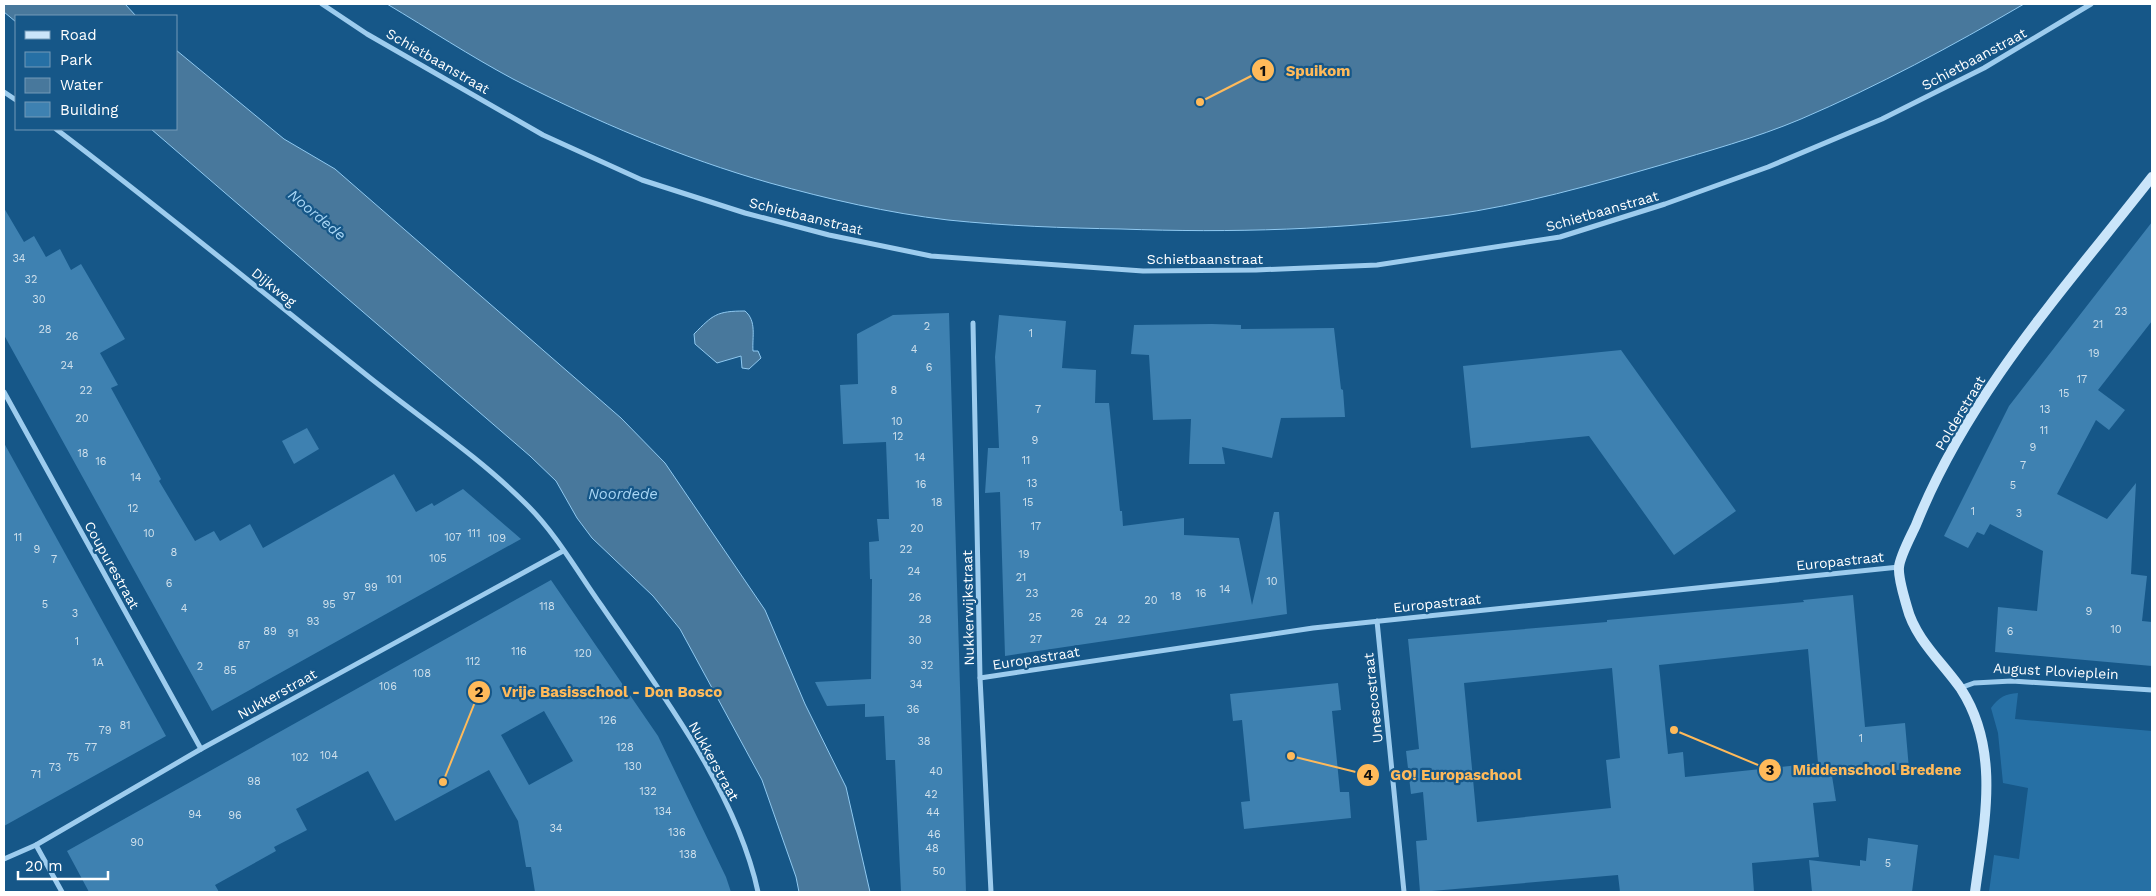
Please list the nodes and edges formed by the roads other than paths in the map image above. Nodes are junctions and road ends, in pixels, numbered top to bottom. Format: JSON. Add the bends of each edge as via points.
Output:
{"nodes":[{"id":1,"x":322,"y":4,"type":"edge"},
{"id":2,"x":2091,"y":4,"type":"edge"},
{"id":3,"x":4,"y":92,"type":"edge"},
{"id":4,"x":15,"y":99,"type":"edge"},
{"id":5,"x":57,"y":130,"type":"edge"},
{"id":6,"x":2152,"y":177,"type":"edge"},
{"id":7,"x":973,"y":323,"type":"dead end"},
{"id":8,"x":4,"y":392,"type":"edge"},
{"id":9,"x":478,"y":462,"type":"joint"},
{"id":10,"x":563,"y":551,"type":"junction"},
{"id":11,"x":1899,"y":567,"type":"junction"},
{"id":12,"x":1377,"y":621,"type":"junction"},
{"id":13,"x":980,"y":678,"type":"junction"},
{"id":14,"x":1960,"y":688,"type":"junction"},
{"id":15,"x":2152,"y":690,"type":"edge"},
{"id":16,"x":201,"y":749,"type":"junction"},
{"id":17,"x":36,"y":845,"type":"junction"},
{"id":18,"x":4,"y":859,"type":"edge"},
{"id":19,"x":62,"y":892,"type":"edge"},
{"id":20,"x":758,"y":892,"type":"edge"},
{"id":21,"x":991,"y":892,"type":"edge"},
{"id":22,"x":1404,"y":892,"type":"edge"},
{"id":23,"x":1975,"y":892,"type":"edge"}],
"edges":[{"from":1,"to":2,"type":"street","name":"Schietbaanstraat","via":[[367,34],[543,134],[642,180],[745,214],[931,256],[1152,271],[1377,265],[1560,237],[1768,168],[1882,120],[1984,68]]},
{"from":3,"to":4,"type":"street"},
{"from":5,"to":9,"type":"street","name":"Dijkweg"},
{"from":6,"to":11,"type":"street","name":"Polderstraat","via":[[1978,404],[1925,502]]},
{"from":7,"to":13,"type":"street","name":"Nukkerwijkstraat"},
{"from":8,"to":16,"type":"street","name":"Coupurestraat"},
{"from":9,"to":10,"type":"street","name":"Nukkerstraat","via":[[536,514]]},
{"from":10,"to":16,"type":"street","name":"Nukkerstraat"},
{"from":10,"to":20,"type":"street","name":"Nukkerstraat","via":[[670,706],[694,747],[736,826],[754,871]]},
{"from":11,"to":12,"type":"street","name":"Europastraat"},
{"from":11,"to":14,"type":"street","via":[[1907,609],[1915,627]]},
{"from":12,"to":13,"type":"street","name":"Europastraat"},
{"from":12,"to":22,"type":"street","name":"Unescostraat"},
{"from":13,"to":21,"type":"street","name":"Nukkerwijkstraat"},
{"from":14,"to":15,"type":"street","name":"August Plovieplein","via":[[1974,683],[2012,681]]},
{"from":14,"to":23,"type":"street","via":[[1977,720],[1987,779]]},
{"from":16,"to":17,"type":"street","name":"Nukkerstraat"},
{"from":17,"to":18,"type":"street","name":"Nukkerstraat"},
{"from":17,"to":19,"type":"street"}]}
